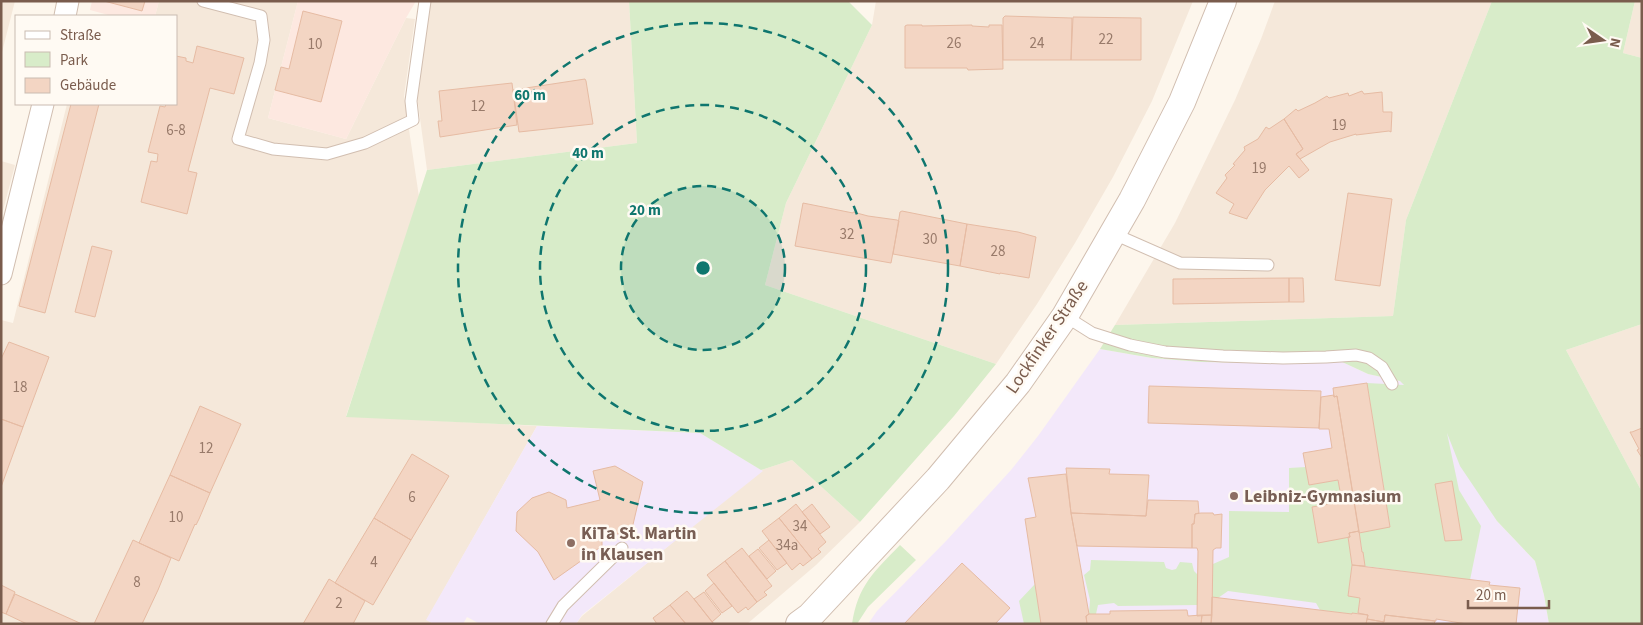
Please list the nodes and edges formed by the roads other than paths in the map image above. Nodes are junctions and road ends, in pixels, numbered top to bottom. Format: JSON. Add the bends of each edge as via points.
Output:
{"nodes":[{"id":1,"x":68,"y":1,"type":"edge"},
{"id":2,"x":203,"y":1,"type":"edge"},
{"id":3,"x":425,"y":1,"type":"edge"},
{"id":4,"x":1223,"y":1,"type":"edge"},
{"id":5,"x":64,"y":15,"type":"edge"},
{"id":6,"x":43,"y":105,"type":"edge"},
{"id":7,"x":1114,"y":234,"type":"junction"},
{"id":8,"x":1268,"y":265,"type":"dead end"},
{"id":9,"x":1,"y":274,"type":"edge"},
{"id":10,"x":1065,"y":316,"type":"junction"},
{"id":11,"x":1392,"y":384,"type":"dead end"},
{"id":12,"x":622,"y":548,"type":"dead end"},
{"id":13,"x":808,"y":621,"type":"edge"},
{"id":14,"x":552,"y":624,"type":"edge"}],
"edges":[{"from":1,"to":5,"type":"street"},
{"from":2,"to":3,"type":"lane","via":[[261,16],[263,48],[238,139],[273,149],[327,154],[364,144],[413,120],[411,101]]},
{"from":4,"to":7,"type":"street","name":"Lockfinker Straße","via":[[1182,102]]},
{"from":6,"to":9,"type":"street"},
{"from":7,"to":8,"type":"lane","via":[[1180,263]]},
{"from":7,"to":10,"type":"street","name":"Lockfinker Straße"},
{"from":10,"to":11,"type":"lane","via":[[1092,333],[1165,352],[1282,358],[1356,355],[1369,358],[1382,368]]},
{"from":10,"to":13,"type":"street","name":"Lockfinker Straße","via":[[1018,383],[938,479]]},
{"from":12,"to":14,"type":"lane","via":[[563,606]]}]}
